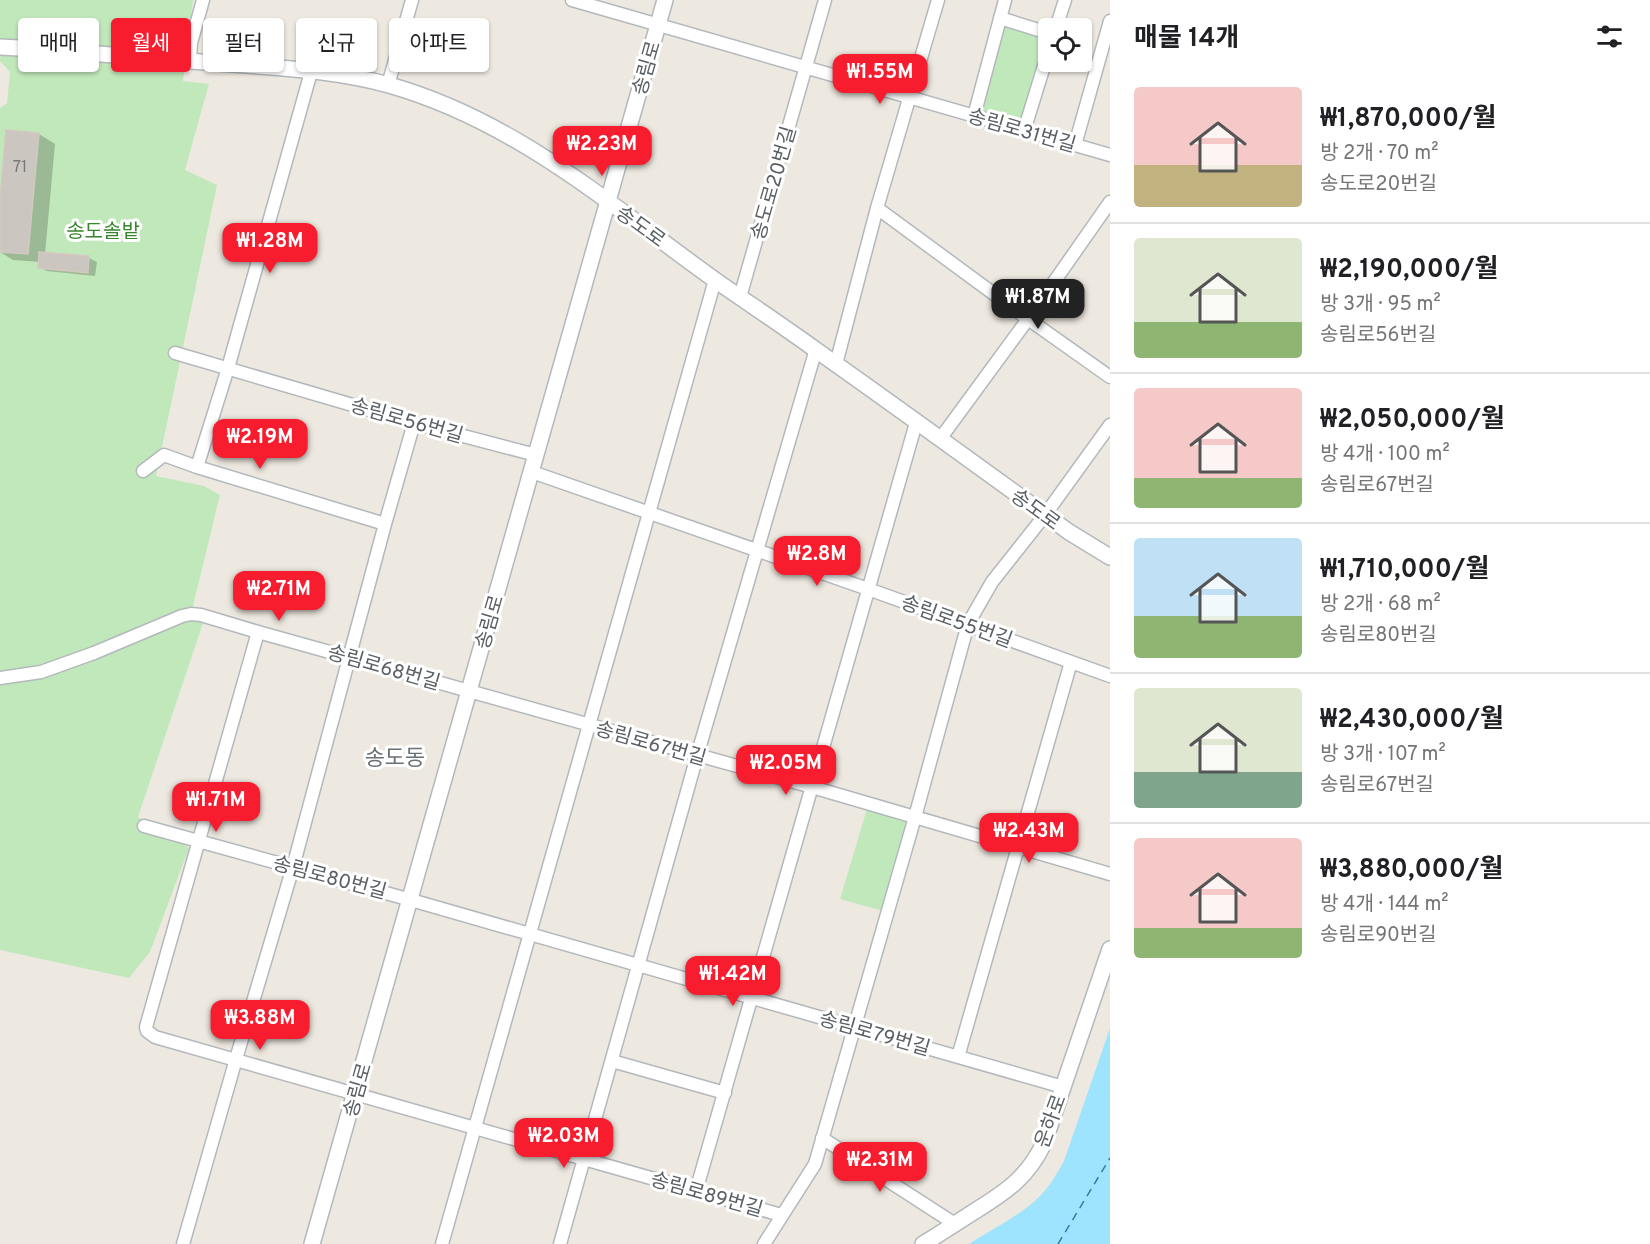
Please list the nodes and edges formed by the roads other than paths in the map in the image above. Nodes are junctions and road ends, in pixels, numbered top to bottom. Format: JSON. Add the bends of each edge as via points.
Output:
{"nodes":[{"id":1,"x":203,"y":0,"type":"edge"},
{"id":2,"x":412,"y":0,"type":"edge"},
{"id":3,"x":572,"y":0,"type":"edge"},
{"id":4,"x":665,"y":0,"type":"edge"},
{"id":5,"x":825,"y":0,"type":"edge"},
{"id":6,"x":938,"y":0,"type":"edge"},
{"id":7,"x":1005,"y":0,"type":"edge"},
{"id":8,"x":1065,"y":0,"type":"edge"},
{"id":9,"x":1000,"y":18,"type":"junction"},
{"id":10,"x":1059,"y":18,"type":"edge"},
{"id":11,"x":1110,"y":21,"type":"edge"},
{"id":12,"x":658,"y":25,"type":"junction"},
{"id":13,"x":1038,"y":30,"type":"edge"},
{"id":14,"x":191,"y":43,"type":"edge"},
{"id":15,"x":0,"y":47,"type":"edge"},
{"id":16,"x":111,"y":55,"type":"edge"},
{"id":17,"x":191,"y":61,"type":"edge"},
{"id":18,"x":806,"y":68,"type":"junction"},
{"id":19,"x":296,"y":71,"type":"edge"},
{"id":20,"x":311,"y":72,"type":"joint"},
{"id":21,"x":1042,"y":72,"type":"edge"},
{"id":22,"x":388,"y":85,"type":"junction"},
{"id":23,"x":910,"y":98,"type":"junction"},
{"id":24,"x":974,"y":116,"type":"junction"},
{"id":25,"x":1024,"y":131,"type":"junction"},
{"id":26,"x":1074,"y":146,"type":"junction"},
{"id":27,"x":1110,"y":155,"type":"edge"},
{"id":28,"x":608,"y":202,"type":"junction"},
{"id":29,"x":1110,"y":202,"type":"edge"},
{"id":30,"x":877,"y":208,"type":"junction"},
{"id":31,"x":715,"y":280,"type":"junction"},
{"id":32,"x":740,"y":297,"type":"junction"},
{"id":33,"x":1028,"y":319,"type":"junction"},
{"id":34,"x":816,"y":349,"type":"junction"},
{"id":35,"x":175,"y":353,"type":"dead end"},
{"id":36,"x":836,"y":363,"type":"junction"},
{"id":37,"x":228,"y":368,"type":"junction"},
{"id":38,"x":1110,"y":377,"type":"edge"},
{"id":39,"x":414,"y":423,"type":"junction"},
{"id":40,"x":916,"y":423,"type":"junction"},
{"id":41,"x":1110,"y":425,"type":"edge"},
{"id":42,"x":940,"y":439,"type":"junction"},
{"id":43,"x":536,"y":455,"type":"junction"},
{"id":44,"x":197,"y":467,"type":"junction"},
{"id":45,"x":143,"y":471,"type":"dead end"},
{"id":46,"x":532,"y":472,"type":"junction"},
{"id":47,"x":649,"y":513,"type":"junction"},
{"id":48,"x":1045,"y":515,"type":"junction"},
{"id":49,"x":385,"y":524,"type":"junction"},
{"id":50,"x":757,"y":550,"type":"junction"},
{"id":51,"x":1110,"y":557,"type":"edge"},
{"id":52,"x":868,"y":589,"type":"junction"},
{"id":53,"x":968,"y":624,"type":"junction"},
{"id":54,"x":258,"y":632,"type":"junction"},
{"id":55,"x":350,"y":658,"type":"junction"},
{"id":56,"x":1071,"y":662,"type":"junction"},
{"id":57,"x":1110,"y":676,"type":"edge"},
{"id":58,"x":0,"y":678,"type":"edge"},
{"id":59,"x":470,"y":692,"type":"junction"},
{"id":60,"x":588,"y":725,"type":"junction"},
{"id":61,"x":697,"y":756,"type":"junction"},
{"id":62,"x":812,"y":788,"type":"junction"},
{"id":63,"x":915,"y":817,"type":"junction"},
{"id":64,"x":144,"y":826,"type":"dead end"},
{"id":65,"x":198,"y":841,"type":"junction"},
{"id":66,"x":1018,"y":848,"type":"junction"},
{"id":67,"x":293,"y":867,"type":"junction"},
{"id":68,"x":1110,"y":874,"type":"edge"},
{"id":69,"x":411,"y":900,"type":"junction"},
{"id":70,"x":529,"y":934,"type":"junction"},
{"id":71,"x":1110,"y":949,"type":"edge"},
{"id":72,"x":639,"y":966,"type":"junction"},
{"id":73,"x":752,"y":997,"type":"junction"},
{"id":74,"x":854,"y":1026,"type":"junction"},
{"id":75,"x":958,"y":1056,"type":"junction"},
{"id":76,"x":236,"y":1059,"type":"junction"},
{"id":77,"x":612,"y":1061,"type":"junction"},
{"id":78,"x":1063,"y":1087,"type":"junction"},
{"id":79,"x":725,"y":1093,"type":"junction"},
{"id":80,"x":356,"y":1094,"type":"junction"},
{"id":81,"x":475,"y":1128,"type":"junction"},
{"id":82,"x":822,"y":1138,"type":"junction"},
{"id":83,"x":584,"y":1159,"type":"junction"},
{"id":84,"x":696,"y":1191,"type":"junction"},
{"id":85,"x":781,"y":1215,"type":"junction"},
{"id":86,"x":955,"y":1224,"type":"junction"},
{"id":87,"x":183,"y":1244,"type":"edge"},
{"id":88,"x":312,"y":1244,"type":"edge"},
{"id":89,"x":442,"y":1244,"type":"edge"},
{"id":90,"x":560,"y":1244,"type":"edge"},
{"id":91,"x":764,"y":1244,"type":"edge"},
{"id":92,"x":923,"y":1244,"type":"edge"}],
"edges":[{"from":1,"to":14,"type":"street"},
{"from":2,"to":22,"type":"street"},
{"from":3,"to":12,"type":"street","name":"송림로31번길"},
{"from":4,"to":12,"type":"street","name":"송림로"},
{"from":5,"to":18,"type":"street","name":"송도로20번길"},
{"from":6,"to":23,"type":"street"},
{"from":7,"to":9,"type":"street"},
{"from":8,"to":10,"type":"street"},
{"from":9,"to":13,"type":"street"},
{"from":9,"to":24,"type":"street"},
{"from":11,"to":26,"type":"street"},
{"from":12,"to":18,"type":"street","name":"송림로31번길"},
{"from":12,"to":28,"type":"street","name":"송림로"},
{"from":15,"to":16,"type":"street","name":"송도로"},
{"from":17,"to":19,"type":"street","name":"송도로"},
{"from":18,"to":23,"type":"street","name":"송림로31번길"},
{"from":18,"to":32,"type":"street","name":"송도로20번길"},
{"from":20,"to":22,"type":"street","name":"송도로"},
{"from":20,"to":37,"type":"street"},
{"from":21,"to":25,"type":"street"},
{"from":22,"to":28,"type":"street","name":"송도로","via":[[431,99],[506,134]]},
{"from":23,"to":24,"type":"street","name":"송림로31번길"},
{"from":23,"to":30,"type":"street"},
{"from":24,"to":25,"type":"street","name":"송림로31번길"},
{"from":25,"to":26,"type":"street","name":"송림로31번길"},
{"from":26,"to":27,"type":"street","name":"송림로31번길"},
{"from":28,"to":31,"type":"street","name":"송도로"},
{"from":28,"to":43,"type":"street","name":"송림로"},
{"from":29,"to":33,"type":"street"},
{"from":30,"to":33,"type":"street"},
{"from":30,"to":36,"type":"street"},
{"from":31,"to":32,"type":"street","name":"송도로"},
{"from":31,"to":47,"type":"street"},
{"from":32,"to":34,"type":"street","name":"송도로"},
{"from":33,"to":38,"type":"street"},
{"from":33,"to":42,"type":"street"},
{"from":34,"to":36,"type":"street","name":"송도로"},
{"from":34,"to":50,"type":"street"},
{"from":35,"to":37,"type":"street","name":"송림로56번길"},
{"from":36,"to":40,"type":"street","name":"송도로"},
{"from":37,"to":39,"type":"street","name":"송림로56번길"},
{"from":37,"to":44,"type":"street"},
{"from":39,"to":43,"type":"street","name":"송림로56번길"},
{"from":39,"to":49,"type":"street"},
{"from":40,"to":42,"type":"street","name":"송도로"},
{"from":40,"to":52,"type":"street"},
{"from":41,"to":48,"type":"street"},
{"from":42,"to":48,"type":"street","name":"송도로"},
{"from":43,"to":46,"type":"street","name":"송림로"},
{"from":44,"to":45,"type":"street","via":[[164,455]]},
{"from":44,"to":49,"type":"street"},
{"from":46,"to":47,"type":"street","name":"송림로55번길"},
{"from":46,"to":59,"type":"street","name":"송림로"},
{"from":47,"to":50,"type":"street","name":"송림로55번길"},
{"from":47,"to":60,"type":"street"},
{"from":48,"to":51,"type":"street","name":"송도로"},
{"from":48,"to":53,"type":"street","via":[[992,582]]},
{"from":49,"to":55,"type":"street"},
{"from":50,"to":52,"type":"street","name":"송림로55번길"},
{"from":50,"to":61,"type":"street"},
{"from":52,"to":53,"type":"street","name":"송림로55번길"},
{"from":52,"to":62,"type":"street"},
{"from":53,"to":56,"type":"street","name":"송림로55번길"},
{"from":53,"to":63,"type":"street"},
{"from":54,"to":55,"type":"street","name":"송림로68번길"},
{"from":54,"to":58,"type":"street","name":"송림로68번길","via":[[191,614],[41,672]]},
{"from":54,"to":65,"type":"street"},
{"from":55,"to":59,"type":"street","name":"송림로68번길"},
{"from":55,"to":67,"type":"street"},
{"from":56,"to":57,"type":"street","name":"송림로55번길"},
{"from":56,"to":66,"type":"street"},
{"from":59,"to":60,"type":"street","name":"송림로67번길"},
{"from":59,"to":69,"type":"street","name":"송림로"},
{"from":60,"to":61,"type":"street","name":"송림로67번길"},
{"from":60,"to":70,"type":"street"},
{"from":61,"to":62,"type":"street","name":"송림로67번길"},
{"from":61,"to":72,"type":"street"},
{"from":62,"to":63,"type":"street","name":"송림로67번길"},
{"from":62,"to":73,"type":"street"},
{"from":63,"to":66,"type":"street","name":"송림로67번길"},
{"from":63,"to":74,"type":"street"},
{"from":64,"to":65,"type":"street","name":"송림로80번길"},
{"from":65,"to":67,"type":"street","name":"송림로80번길"},
{"from":65,"to":76,"type":"street","name":"송림로89번길","via":[[146,1027],[155,1036]]},
{"from":66,"to":68,"type":"street","name":"송림로67번길"},
{"from":66,"to":75,"type":"street"},
{"from":67,"to":69,"type":"street","name":"송림로80번길"},
{"from":67,"to":76,"type":"street"},
{"from":69,"to":70,"type":"street","name":"송림로79번길"},
{"from":69,"to":80,"type":"street","name":"송림로"},
{"from":70,"to":72,"type":"street","name":"송림로79번길"},
{"from":70,"to":81,"type":"street"},
{"from":71,"to":78,"type":"street","name":"운하로"},
{"from":72,"to":73,"type":"street","name":"송림로79번길"},
{"from":72,"to":77,"type":"street"},
{"from":73,"to":74,"type":"street","name":"송림로79번길"},
{"from":73,"to":79,"type":"street"},
{"from":74,"to":75,"type":"street","name":"송림로79번길"},
{"from":74,"to":82,"type":"street"},
{"from":75,"to":78,"type":"street","name":"송림로79번길"},
{"from":76,"to":80,"type":"street","name":"송림로89번길"},
{"from":76,"to":87,"type":"street"},
{"from":77,"to":79,"type":"street"},
{"from":77,"to":83,"type":"street"},
{"from":78,"to":86,"type":"street","name":"운하로","via":[[1044,1143],[1029,1169],[1006,1191]]},
{"from":79,"to":84,"type":"street"},
{"from":80,"to":81,"type":"street","name":"송림로89번길"},
{"from":80,"to":88,"type":"street","name":"송림로"},
{"from":81,"to":83,"type":"street","name":"송림로89번길"},
{"from":81,"to":89,"type":"street"},
{"from":82,"to":85,"type":"street","via":[[815,1164]]},
{"from":82,"to":86,"type":"street"},
{"from":83,"to":84,"type":"street","name":"송림로89번길"},
{"from":83,"to":90,"type":"street"},
{"from":84,"to":85,"type":"street","name":"송림로89번길"},
{"from":85,"to":91,"type":"street"},
{"from":86,"to":92,"type":"street","name":"운하로"}]}
